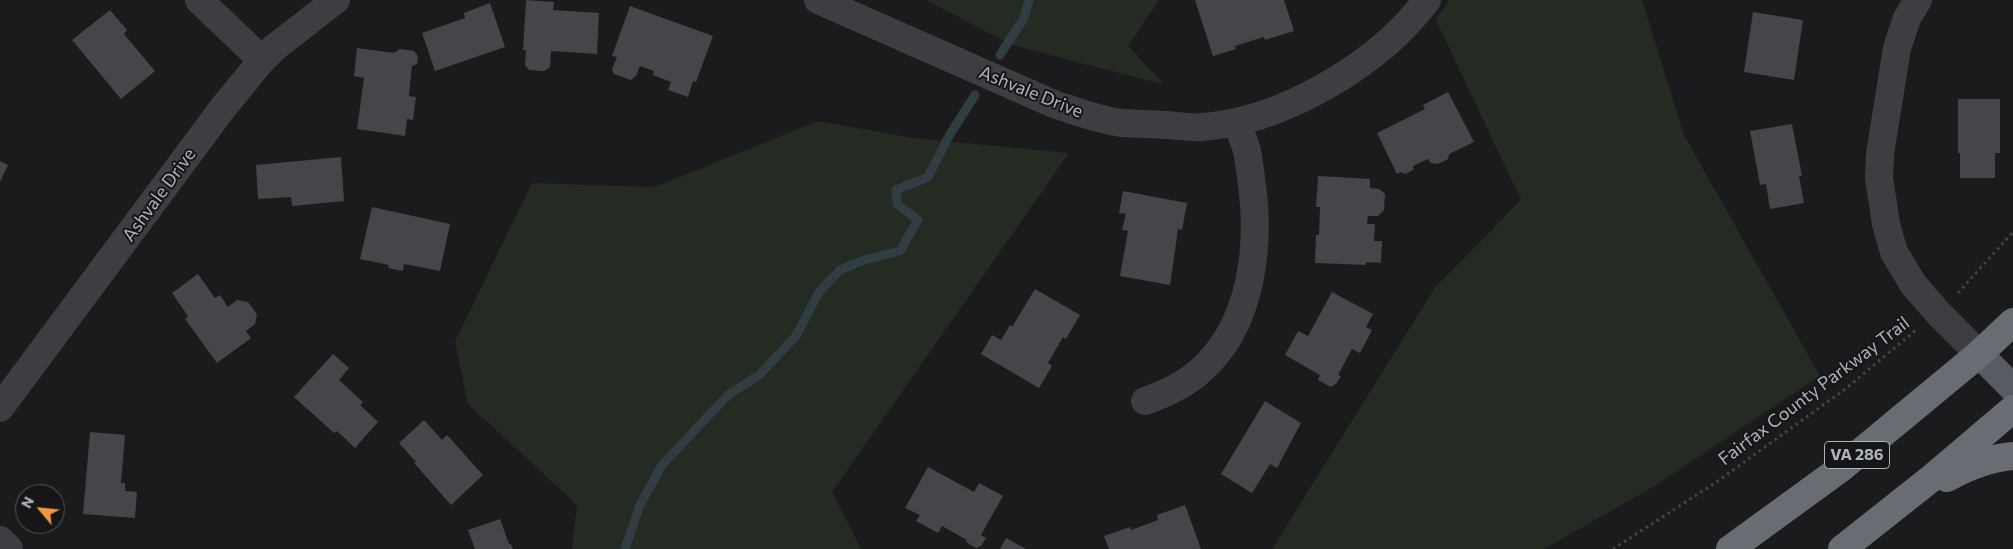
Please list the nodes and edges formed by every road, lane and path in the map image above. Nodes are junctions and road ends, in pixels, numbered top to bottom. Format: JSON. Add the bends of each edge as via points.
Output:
{"nodes":[{"id":1,"x":199,"y":0,"type":"edge"},
{"id":2,"x":336,"y":0,"type":"edge"},
{"id":3,"x":818,"y":0,"type":"edge"},
{"id":4,"x":1427,"y":0,"type":"edge"},
{"id":5,"x":1918,"y":0,"type":"edge"},
{"id":6,"x":262,"y":60,"type":"junction"},
{"id":7,"x":1237,"y":122,"type":"junction"},
{"id":8,"x":2013,"y":232,"type":"edge"},
{"id":9,"x":1939,"y":314,"type":"junction"},
{"id":10,"x":2013,"y":322,"type":"edge"},
{"id":11,"x":1979,"y":354,"type":"junction"},
{"id":12,"x":2013,"y":388,"type":"edge"},
{"id":13,"x":1146,"y":402,"type":"dead end"},
{"id":14,"x":0,"y":408,"type":"edge"},
{"id":15,"x":2013,"y":409,"type":"edge"},
{"id":16,"x":2013,"y":456,"type":"edge"},
{"id":17,"x":1897,"y":505,"type":"junction"},
{"id":18,"x":0,"y":540,"type":"edge"},
{"id":19,"x":8,"y":549,"type":"edge"},
{"id":20,"x":1613,"y":549,"type":"edge"},
{"id":21,"x":1730,"y":549,"type":"edge"},
{"id":22,"x":1842,"y":549,"type":"edge"}],
"edges":[{"from":1,"to":6,"type":"street"},
{"from":2,"to":6,"type":"street","name":"Ashvale Drive"},
{"from":3,"to":7,"type":"street","name":"Ashvale Drive","via":[[1056,105],[1090,116],[1122,122],[1200,127]]},
{"from":4,"to":7,"type":"street","name":"Ashvale Drive","via":[[1387,44],[1341,77],[1270,112]]},
{"from":5,"to":9,"type":"street","via":[[1907,18],[1897,48],[1879,178],[1894,252],[1913,284]]},
{"from":6,"to":14,"type":"street","name":"Ashvale Drive"},
{"from":7,"to":13,"type":"street","via":[[1247,153],[1255,206],[1254,259],[1236,324],[1219,351],[1199,372],[1174,390]]},
{"from":8,"to":9,"type":"path","name":"Fairfax County Parkway Trail"},
{"from":9,"to":11,"type":"street"},
{"from":9,"to":20,"type":"path","name":"Fairfax County Parkway Trail","via":[[1844,390],[1715,483]]},
{"from":10,"to":11,"type":"highway","number":"VA 286"},
{"from":11,"to":12,"type":"main road"},
{"from":11,"to":21,"type":"highway","number":"VA 286","via":[[1840,469]]},
{"from":15,"to":17,"type":"highway"},
{"from":16,"to":17,"type":"highway","via":[[1993,458],[1967,467]]},
{"from":17,"to":22,"type":"highway"},
{"from":18,"to":19,"type":"street"}]}
